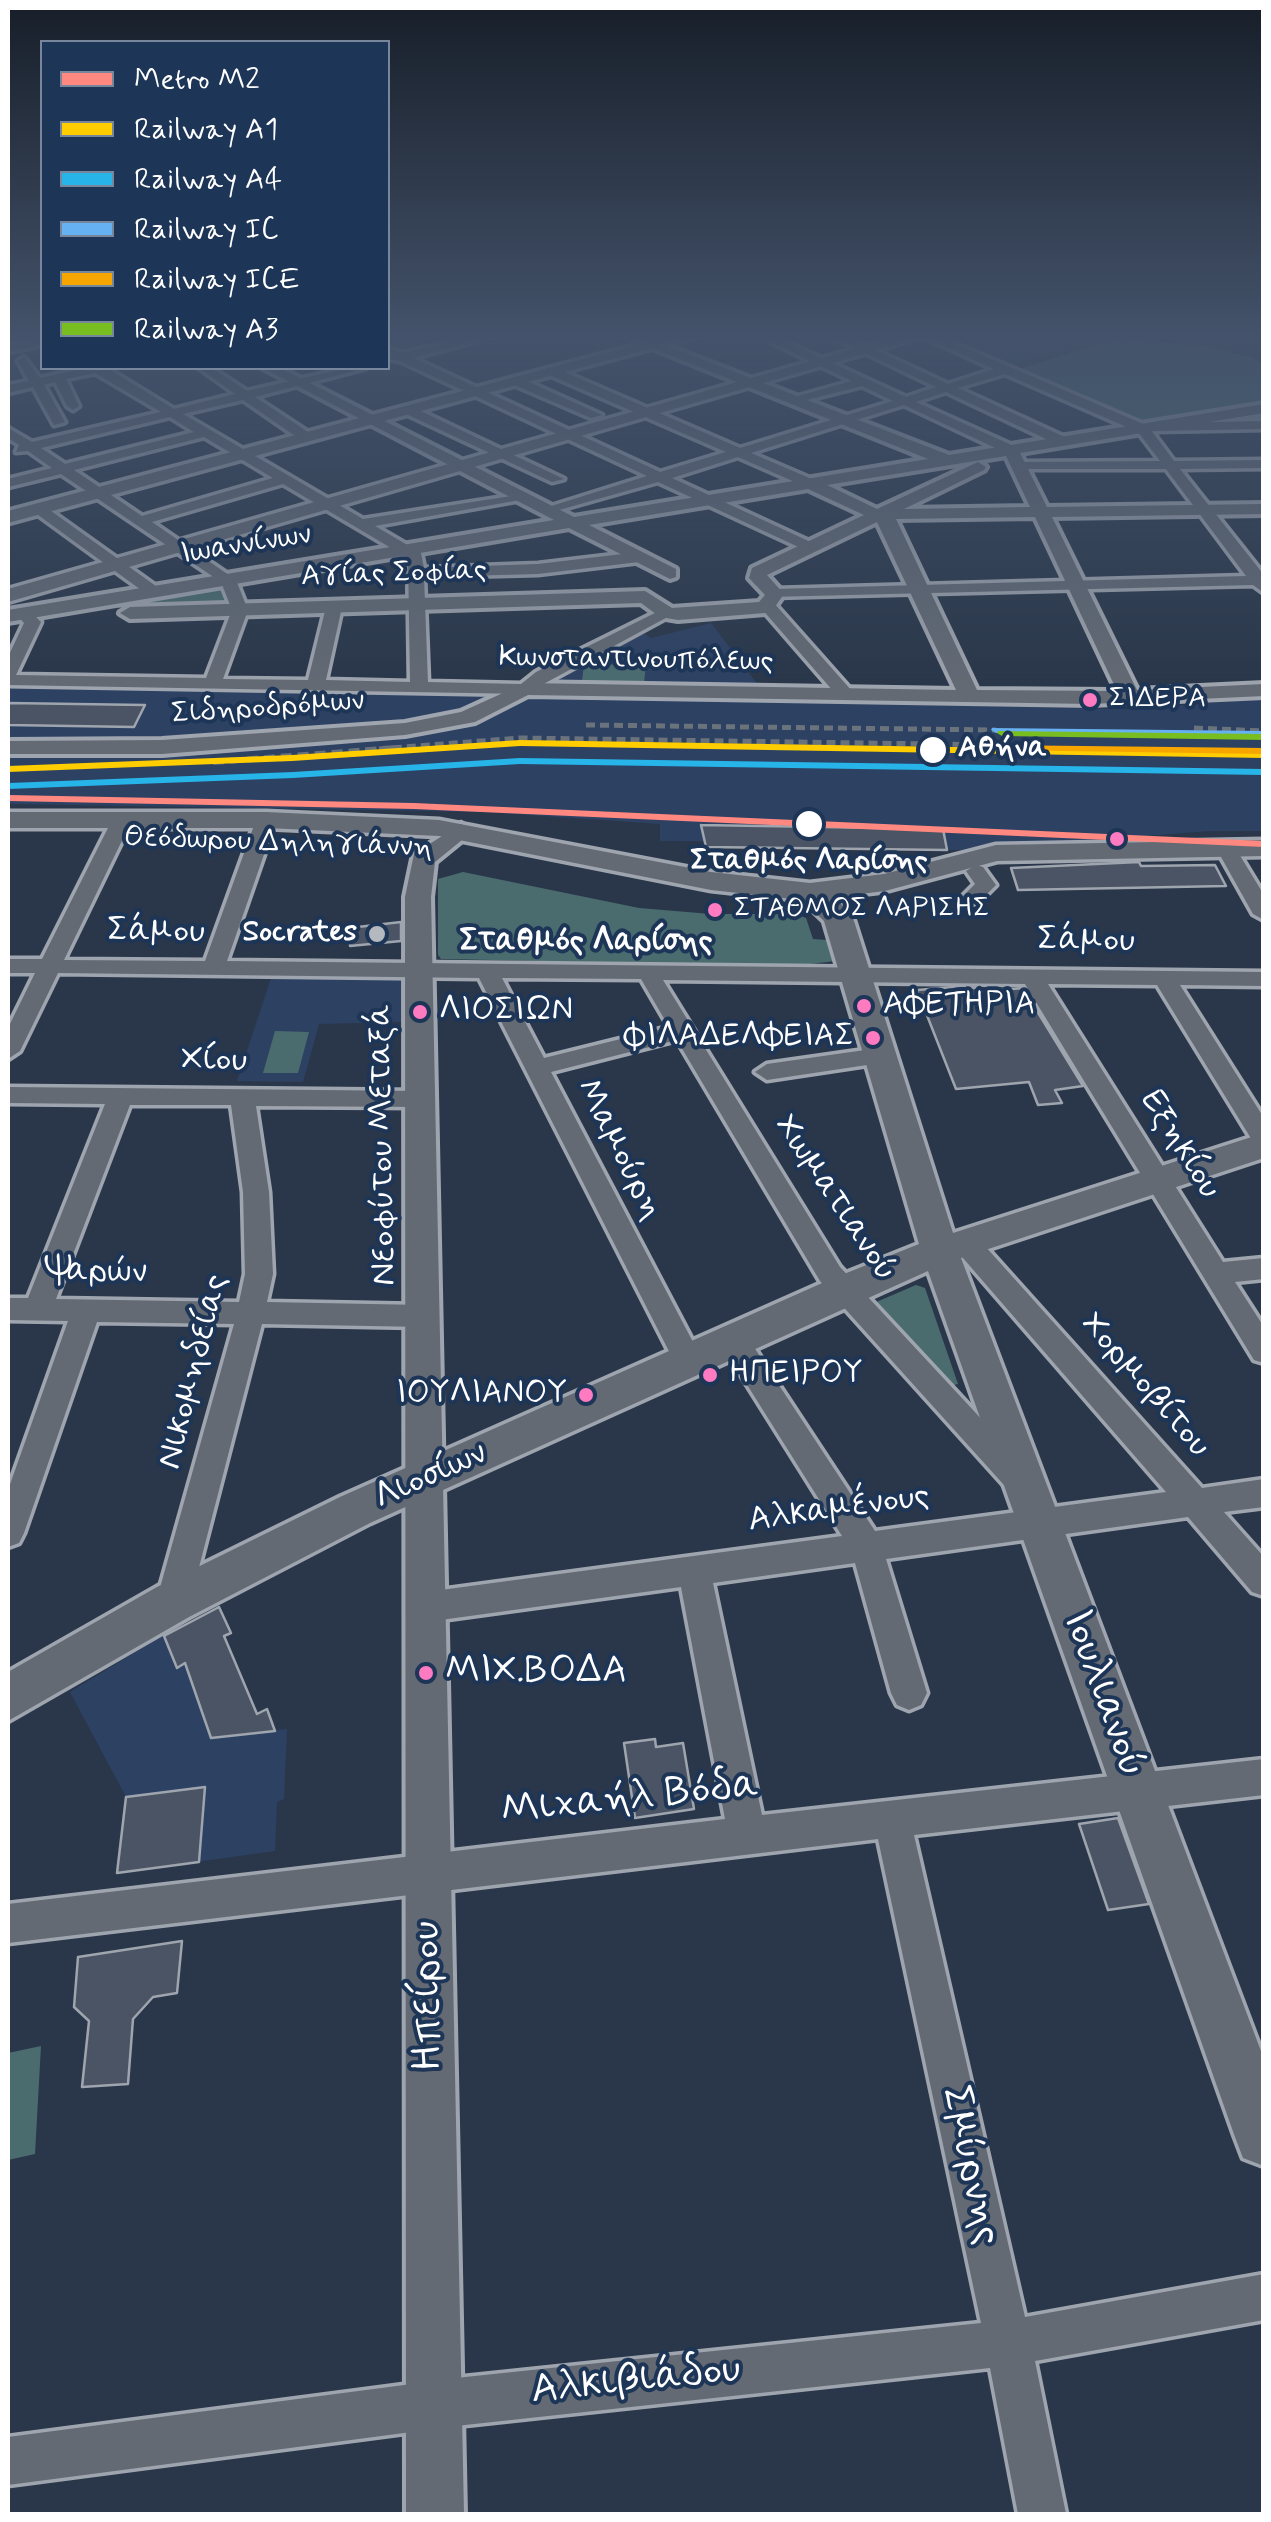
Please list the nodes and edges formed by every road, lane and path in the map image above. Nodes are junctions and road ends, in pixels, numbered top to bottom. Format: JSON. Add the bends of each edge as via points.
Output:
{"nodes":[{"id":1,"x":38,"y":453,"type":"edge"},
{"id":2,"x":125,"y":453,"type":"edge"},
{"id":3,"x":247,"y":453,"type":"edge"},
{"id":4,"x":436,"y":453,"type":"edge"},
{"id":5,"x":501,"y":453,"type":"edge"},
{"id":6,"x":509,"y":453,"type":"edge"},
{"id":7,"x":606,"y":453,"type":"edge"},
{"id":8,"x":740,"y":453,"type":"joint"},
{"id":9,"x":927,"y":453,"type":"edge"},
{"id":10,"x":1006,"y":453,"type":"edge"},
{"id":11,"x":1032,"y":453,"type":"edge"},
{"id":12,"x":1163,"y":453,"type":"edge"},
{"id":13,"x":242,"y":454,"type":"junction"},
{"id":14,"x":504,"y":454,"type":"junction"},
{"id":15,"x":1016,"y":458,"type":"junction"},
{"id":16,"x":946,"y":460,"type":"junction"},
{"id":17,"x":984,"y":464,"type":"junction"},
{"id":18,"x":1169,"y":464,"type":"junction"},
{"id":19,"x":1264,"y":464,"type":"edge"},
{"id":20,"x":462,"y":466,"type":"junction"},
{"id":21,"x":62,"y":469,"type":"junction"},
{"id":22,"x":660,"y":478,"type":"junction"},
{"id":23,"x":557,"y":479,"type":"dead end"},
{"id":24,"x":284,"y":480,"type":"junction"},
{"id":25,"x":8,"y":483,"type":"edge"},
{"id":26,"x":809,"y":483,"type":"junction"},
{"id":27,"x":98,"y":493,"type":"junction"},
{"id":28,"x":524,"y":498,"type":"junction"},
{"id":29,"x":707,"y":500,"type":"junction"},
{"id":30,"x":327,"y":505,"type":"junction"},
{"id":31,"x":40,"y":509,"type":"junction"},
{"id":32,"x":1264,"y":509,"type":"edge"},
{"id":33,"x":1204,"y":510,"type":"junction"},
{"id":34,"x":550,"y":512,"type":"junction"},
{"id":35,"x":1042,"y":512,"type":"junction"},
{"id":36,"x":879,"y":514,"type":"junction"},
{"id":37,"x":8,"y":517,"type":"edge"},
{"id":38,"x":138,"y":521,"type":"junction"},
{"id":39,"x":572,"y":523,"type":"junction"},
{"id":40,"x":360,"y":524,"type":"junction"},
{"id":41,"x":810,"y":547,"type":"junction"},
{"id":42,"x":177,"y":548,"type":"junction"},
{"id":43,"x":404,"y":550,"type":"junction"},
{"id":44,"x":639,"y":557,"type":"junction"},
{"id":45,"x":117,"y":564,"type":"junction"},
{"id":46,"x":417,"y":573,"type":"junction"},
{"id":47,"x":228,"y":580,"type":"junction"},
{"id":48,"x":1261,"y":583,"type":"edge"},
{"id":49,"x":1076,"y":585,"type":"junction"},
{"id":50,"x":923,"y":589,"type":"junction"},
{"id":51,"x":154,"y":592,"type":"junction"},
{"id":52,"x":645,"y":597,"type":"junction"},
{"id":53,"x":771,"y":600,"type":"junction"},
{"id":54,"x":418,"y":604,"type":"junction"},
{"id":55,"x":113,"y":606,"type":"junction"},
{"id":56,"x":12,"y":607,"type":"edge"},
{"id":57,"x":334,"y":607,"type":"junction"},
{"id":58,"x":240,"y":610,"type":"junction"},
{"id":59,"x":667,"y":613,"type":"junction"},
{"id":60,"x":8,"y":677,"type":"edge"},
{"id":61,"x":213,"y":683,"type":"junction"},
{"id":62,"x":316,"y":685,"type":"junction"},
{"id":63,"x":418,"y":686,"type":"junction"},
{"id":64,"x":525,"y":689,"type":"junction"},
{"id":65,"x":1264,"y":690,"type":"edge"},
{"id":66,"x":846,"y":695,"type":"junction"},
{"id":67,"x":970,"y":697,"type":"junction"},
{"id":68,"x":1130,"y":697,"type":"junction"},
{"id":69,"x":8,"y":748,"type":"edge"},
{"id":70,"x":8,"y":820,"type":"edge"},
{"id":71,"x":118,"y":829,"type":"junction"},
{"id":72,"x":263,"y":830,"type":"junction"},
{"id":73,"x":462,"y":832,"type":"junction"},
{"id":74,"x":8,"y":838,"type":"edge"},
{"id":75,"x":436,"y":847,"type":"junction"},
{"id":76,"x":1226,"y":848,"type":"junction"},
{"id":77,"x":1264,"y":848,"type":"edge"},
{"id":78,"x":1046,"y":853,"type":"junction"},
{"id":79,"x":820,"y":900,"type":"junction"},
{"id":80,"x":1264,"y":914,"type":"edge"},
{"id":81,"x":8,"y":966,"type":"edge"},
{"id":82,"x":50,"y":966,"type":"junction"},
{"id":83,"x":214,"y":968,"type":"junction"},
{"id":84,"x":419,"y":970,"type":"junction"},
{"id":85,"x":487,"y":971,"type":"junction"},
{"id":86,"x":648,"y":973,"type":"junction"},
{"id":87,"x":854,"y":975,"type":"junction"},
{"id":88,"x":1032,"y":977,"type":"junction"},
{"id":89,"x":1164,"y":978,"type":"junction"},
{"id":90,"x":1264,"y":979,"type":"edge"},
{"id":91,"x":684,"y":1031,"type":"junction"},
{"id":92,"x":8,"y":1051,"type":"edge"},
{"id":93,"x":879,"y":1056,"type":"junction"},
{"id":94,"x":537,"y":1068,"type":"junction"},
{"id":95,"x":767,"y":1072,"type":"dead end"},
{"id":96,"x":8,"y":1094,"type":"edge"},
{"id":97,"x":121,"y":1096,"type":"junction"},
{"id":98,"x":242,"y":1097,"type":"junction"},
{"id":99,"x":421,"y":1099,"type":"junction"},
{"id":100,"x":1264,"y":1142,"type":"edge"},
{"id":101,"x":1160,"y":1179,"type":"junction"},
{"id":102,"x":953,"y":1247,"type":"junction"},
{"id":103,"x":1264,"y":1268,"type":"edge"},
{"id":104,"x":1218,"y":1274,"type":"junction"},
{"id":105,"x":843,"y":1290,"type":"junction"},
{"id":106,"x":8,"y":1310,"type":"edge"},
{"id":107,"x":38,"y":1310,"type":"junction"},
{"id":108,"x":86,"y":1310,"type":"junction"},
{"id":109,"x":252,"y":1314,"type":"junction"},
{"id":110,"x":423,"y":1316,"type":"junction"},
{"id":111,"x":734,"y":1340,"type":"junction"},
{"id":112,"x":1264,"y":1352,"type":"edge"},
{"id":113,"x":688,"y":1361,"type":"junction"},
{"id":114,"x":424,"y":1478,"type":"junction"},
{"id":115,"x":16,"y":1485,"type":"edge"},
{"id":116,"x":1264,"y":1493,"type":"edge"},
{"id":117,"x":1196,"y":1501,"type":"junction"},
{"id":118,"x":1033,"y":1506,"type":"junction"},
{"id":119,"x":8,"y":1533,"type":"edge"},
{"id":120,"x":866,"y":1546,"type":"junction"},
{"id":121,"x":694,"y":1571,"type":"junction"},
{"id":122,"x":1264,"y":1581,"type":"edge"},
{"id":123,"x":173,"y":1602,"type":"junction"},
{"id":124,"x":426,"y":1607,"type":"junction"},
{"id":125,"x":909,"y":1692,"type":"dead end"},
{"id":126,"x":8,"y":1698,"type":"edge"},
{"id":127,"x":1264,"y":1776,"type":"edge"},
{"id":128,"x":1136,"y":1789,"type":"junction"},
{"id":129,"x":892,"y":1818,"type":"junction"},
{"id":130,"x":747,"y":1834,"type":"junction"},
{"id":131,"x":428,"y":1870,"type":"junction"},
{"id":132,"x":8,"y":1924,"type":"edge"},
{"id":133,"x":1264,"y":2137,"type":"edge"},
{"id":134,"x":1264,"y":2297,"type":"edge"},
{"id":135,"x":1008,"y":2343,"type":"junction"},
{"id":136,"x":434,"y":2406,"type":"junction"},
{"id":137,"x":8,"y":2461,"type":"edge"},
{"id":138,"x":435,"y":2514,"type":"edge"},
{"id":139,"x":1042,"y":2514,"type":"edge"}],
"edges":[{"from":1,"to":21,"type":"street"},
{"from":2,"to":21,"type":"street"},
{"from":3,"to":13,"type":"main road"},
{"from":4,"to":20,"type":"street"},
{"from":5,"to":14,"type":"street"},
{"from":6,"to":14,"type":"main road"},
{"from":7,"to":22,"type":"street"},
{"from":8,"to":22,"type":"street"},
{"from":8,"to":26,"type":"street"},
{"from":9,"to":16,"type":"street"},
{"from":10,"to":15,"type":"street"},
{"from":11,"to":15,"type":"street","name":"Ιωαννίνων"},
{"from":12,"to":18,"type":"street"},
{"from":13,"to":24,"type":"street"},
{"from":13,"to":27,"type":"main road"},
{"from":14,"to":20,"type":"main road"},
{"from":14,"to":23,"type":"street"},
{"from":15,"to":16,"type":"street","name":"Ιωαννίνων"},
{"from":15,"to":17,"type":"street"},
{"from":15,"to":18,"type":"street"},
{"from":15,"to":35,"type":"street"},
{"from":16,"to":17,"type":"street"},
{"from":16,"to":26,"type":"street","name":"Ιωαννίνων"},
{"from":17,"to":36,"type":"street"},
{"from":18,"to":19,"type":"street"},
{"from":18,"to":33,"type":"street"},
{"from":20,"to":28,"type":"street"},
{"from":20,"to":30,"type":"main road"},
{"from":21,"to":25,"type":"street"},
{"from":21,"to":27,"type":"street"},
{"from":22,"to":29,"type":"street"},
{"from":22,"to":34,"type":"street"},
{"from":24,"to":30,"type":"street"},
{"from":24,"to":38,"type":"street"},
{"from":26,"to":29,"type":"street","name":"Ιωαννίνων"},
{"from":26,"to":36,"type":"street"},
{"from":27,"to":31,"type":"main road"},
{"from":27,"to":38,"type":"street"},
{"from":28,"to":34,"type":"street"},
{"from":28,"to":40,"type":"street"},
{"from":29,"to":39,"type":"street","name":"Ιωαννίνων"},
{"from":29,"to":41,"type":"street"},
{"from":30,"to":40,"type":"street"},
{"from":30,"to":42,"type":"main road"},
{"from":31,"to":37,"type":"main road"},
{"from":31,"to":45,"type":"street"},
{"from":32,"to":33,"type":"street"},
{"from":33,"to":35,"type":"street"},
{"from":33,"to":48,"type":"street"},
{"from":34,"to":39,"type":"street"},
{"from":35,"to":36,"type":"street"},
{"from":35,"to":49,"type":"street"},
{"from":36,"to":41,"type":"street"},
{"from":36,"to":50,"type":"street"},
{"from":38,"to":42,"type":"street"},
{"from":39,"to":43,"type":"street","name":"Ιωαννίνων"},
{"from":39,"to":44,"type":"street"},
{"from":40,"to":43,"type":"street"},
{"from":41,"to":53,"type":"street","via":[[758,572]]},
{"from":42,"to":45,"type":"main road"},
{"from":42,"to":47,"type":"street"},
{"from":43,"to":46,"type":"street","via":[[416,556]]},
{"from":43,"to":47,"type":"street","name":"Ιωαννίνων"},
{"from":44,"to":46,"type":"street","via":[[538,570]]},
{"from":44,"to":52,"type":"street","via":[[670,573]]},
{"from":45,"to":51,"type":"street"},
{"from":45,"to":56,"type":"main road"},
{"from":46,"to":54,"type":"street"},
{"from":47,"to":51,"type":"street","name":"Ιωαννίνων"},
{"from":47,"to":58,"type":"street"},
{"from":48,"to":49,"type":"street"},
{"from":49,"to":50,"type":"street"},
{"from":49,"to":68,"type":"street"},
{"from":50,"to":53,"type":"street"},
{"from":50,"to":67,"type":"street"},
{"from":51,"to":55,"type":"street","name":"Ιωαννίνων"},
{"from":52,"to":54,"type":"street","name":"Αγίας Σοφίας"},
{"from":52,"to":59,"type":"street"},
{"from":53,"to":59,"type":"street","via":[[730,612]]},
{"from":53,"to":66,"type":"street"},
{"from":54,"to":57,"type":"street","name":"Αγίας Σοφίας"},
{"from":54,"to":63,"type":"street"},
{"from":55,"to":56,"type":"street","name":"Αγίας Σοφίας"},
{"from":55,"to":58,"type":"street","name":"Αγίας Σοφίας"},
{"from":56,"to":60,"type":"street","via":[[34,622]]},
{"from":57,"to":58,"type":"street","name":"Αγίας Σοφίας"},
{"from":57,"to":62,"type":"street"},
{"from":58,"to":61,"type":"street"},
{"from":59,"to":64,"type":"street"},
{"from":60,"to":61,"type":"street","name":"Κωνσταντινουπόλεως"},
{"from":61,"to":62,"type":"street","name":"Κωνσταντινουπόλεως"},
{"from":62,"to":63,"type":"street","name":"Κωνσταντινουπόλεως"},
{"from":63,"to":64,"type":"street","name":"Κωνσταντινουπόλεως"},
{"from":64,"to":66,"type":"street","name":"Κωνσταντινουπόλεως"},
{"from":64,"to":69,"type":"street","name":"Σιδηροδρόμων","via":[[467,717],[405,728],[162,748]]},
{"from":65,"to":68,"type":"street","name":"Κωνσταντινουπόλεως"},
{"from":66,"to":67,"type":"street","name":"Κωνσταντινουπόλεως"},
{"from":67,"to":68,"type":"street","name":"Κωνσταντινουπόλεως"},
{"from":70,"to":71,"type":"main road","name":"Θεόδωρου Δηληγιάννη"},
{"from":71,"to":72,"type":"main road","name":"Θεόδωρου Δηληγιάννη"},
{"from":71,"to":74,"type":"main road","name":"Θεόδωρου Δηληγιάννη"},
{"from":71,"to":82,"type":"street"},
{"from":72,"to":73,"type":"main road","name":"Θεόδωρου Δηληγιάννη"},
{"from":72,"to":75,"type":"main road","name":"Θεόδωρου Δηληγιάννη"},
{"from":72,"to":83,"type":"street"},
{"from":73,"to":75,"type":"street"},
{"from":73,"to":79,"type":"main road","name":"Θεόδωρου Δηληγιάννη"},
{"from":75,"to":79,"type":"main road","name":"Θεόδωρου Δηληγιάννη","via":[[706,904],[789,910]]},
{"from":75,"to":84,"type":"street","name":"Νεοφύτου Μεταξά","via":[[421,868]]},
{"from":76,"to":77,"type":"main road"},
{"from":76,"to":78,"type":"main road"},
{"from":76,"to":80,"type":"street"},
{"from":78,"to":79,"type":"main road","name":"Θεόδωρου Δηληγιάννη","via":[[972,857]]},
{"from":78,"to":79,"type":"main road","name":"Θεόδωρου Δηληγιάννη","via":[[974,885]]},
{"from":79,"to":87,"type":"main road","name":"Ιουλιανού","via":[[840,923]]},
{"from":81,"to":82,"type":"street","name":"Σάμου"},
{"from":82,"to":83,"type":"street","name":"Σάμου"},
{"from":82,"to":92,"type":"street"},
{"from":83,"to":84,"type":"street","name":"Σάμου"},
{"from":84,"to":85,"type":"street","name":"Σάμου"},
{"from":84,"to":99,"type":"street","name":"Νεοφύτου Μεταξά"},
{"from":85,"to":86,"type":"street","name":"Σάμου"},
{"from":85,"to":94,"type":"street","name":"Μαμούρη"},
{"from":86,"to":87,"type":"street","name":"Σάμου"},
{"from":86,"to":91,"type":"street","name":"Χωματιανού"},
{"from":87,"to":88,"type":"street","name":"Σάμου"},
{"from":87,"to":93,"type":"main road","name":"Ιουλιανού"},
{"from":88,"to":89,"type":"street","name":"Σάμου"},
{"from":88,"to":101,"type":"street","name":"Εξηκίου"},
{"from":89,"to":90,"type":"street","name":"Σάμου"},
{"from":89,"to":100,"type":"street"},
{"from":91,"to":94,"type":"street"},
{"from":91,"to":105,"type":"street","name":"Χωματιανού"},
{"from":93,"to":95,"type":"street"},
{"from":93,"to":102,"type":"main road","name":"Ιουλιανού"},
{"from":94,"to":113,"type":"street","name":"Μαμούρη"},
{"from":96,"to":97,"type":"street","name":"Χίου"},
{"from":97,"to":98,"type":"street","name":"Χίου"},
{"from":97,"to":107,"type":"street"},
{"from":98,"to":99,"type":"street","name":"Χίου"},
{"from":98,"to":109,"type":"street","name":"Νικομηδείας","via":[[258,1222]]},
{"from":99,"to":110,"type":"street","name":"Νεοφύτου Μεταξά"},
{"from":100,"to":101,"type":"main road","name":"Λιοσίων"},
{"from":101,"to":102,"type":"main road","name":"Λιοσίων"},
{"from":101,"to":104,"type":"street","name":"Εξηκίου"},
{"from":102,"to":105,"type":"main road","name":"Λιοσίων"},
{"from":102,"to":117,"type":"street","name":"Χορμοβίτου"},
{"from":102,"to":118,"type":"main road","name":"Ιουλιανού"},
{"from":103,"to":104,"type":"street"},
{"from":104,"to":112,"type":"street","name":"Εξηκίου"},
{"from":105,"to":111,"type":"main road","name":"Λιοσίων"},
{"from":105,"to":118,"type":"street","name":"Χωματιανού"},
{"from":106,"to":107,"type":"street","name":"Ψαρών"},
{"from":107,"to":108,"type":"street","name":"Ψαρών"},
{"from":108,"to":109,"type":"street","name":"Ψαρών"},
{"from":108,"to":115,"type":"street"},
{"from":109,"to":110,"type":"street","name":"Ψαρών"},
{"from":109,"to":123,"type":"street","name":"Νικομηδείας"},
{"from":110,"to":114,"type":"street","name":"Νεοφύτου Μεταξά"},
{"from":111,"to":113,"type":"main road","name":"Λιοσίων"},
{"from":111,"to":120,"type":"street"},
{"from":113,"to":114,"type":"main road","name":"Λιοσίων"},
{"from":114,"to":123,"type":"main road","name":"Λιοσίων"},
{"from":114,"to":124,"type":"street","name":"Ηπείρου"},
{"from":115,"to":119,"type":"street"},
{"from":116,"to":117,"type":"street","name":"Αλκαμένους"},
{"from":117,"to":118,"type":"street","name":"Αλκαμένους"},
{"from":117,"to":122,"type":"street","name":"Χορμοβίτου"},
{"from":118,"to":120,"type":"street","name":"Αλκαμένους"},
{"from":118,"to":128,"type":"main road","name":"Ιουλιανού"},
{"from":120,"to":121,"type":"street","name":"Αλκαμένους"},
{"from":120,"to":125,"type":"street"},
{"from":121,"to":124,"type":"street","name":"Αλκαμένους"},
{"from":121,"to":130,"type":"street"},
{"from":123,"to":126,"type":"main road","name":"Λιοσίων"},
{"from":124,"to":131,"type":"street","name":"Ηπείρου"},
{"from":127,"to":128,"type":"street","name":"Μιχαήλ Βόδα"},
{"from":128,"to":129,"type":"street","name":"Μιχαήλ Βόδα"},
{"from":128,"to":133,"type":"main road","name":"Ιουλιανού"},
{"from":129,"to":130,"type":"street","name":"Μιχαήλ Βόδα"},
{"from":129,"to":135,"type":"street","name":"Σμύρνης"},
{"from":130,"to":131,"type":"street","name":"Μιχαήλ Βόδα"},
{"from":131,"to":132,"type":"street","name":"Μιχαήλ Βόδα"},
{"from":131,"to":136,"type":"street","name":"Ηπείρου"},
{"from":134,"to":135,"type":"street","name":"Αλκιβιάδου"},
{"from":135,"to":136,"type":"street","name":"Αλκιβιάδου"},
{"from":135,"to":139,"type":"street","name":"Σμύρνης"},
{"from":136,"to":137,"type":"street","name":"Αλκιβιάδου"},
{"from":136,"to":138,"type":"street","name":"Ηπείρου"}]}
